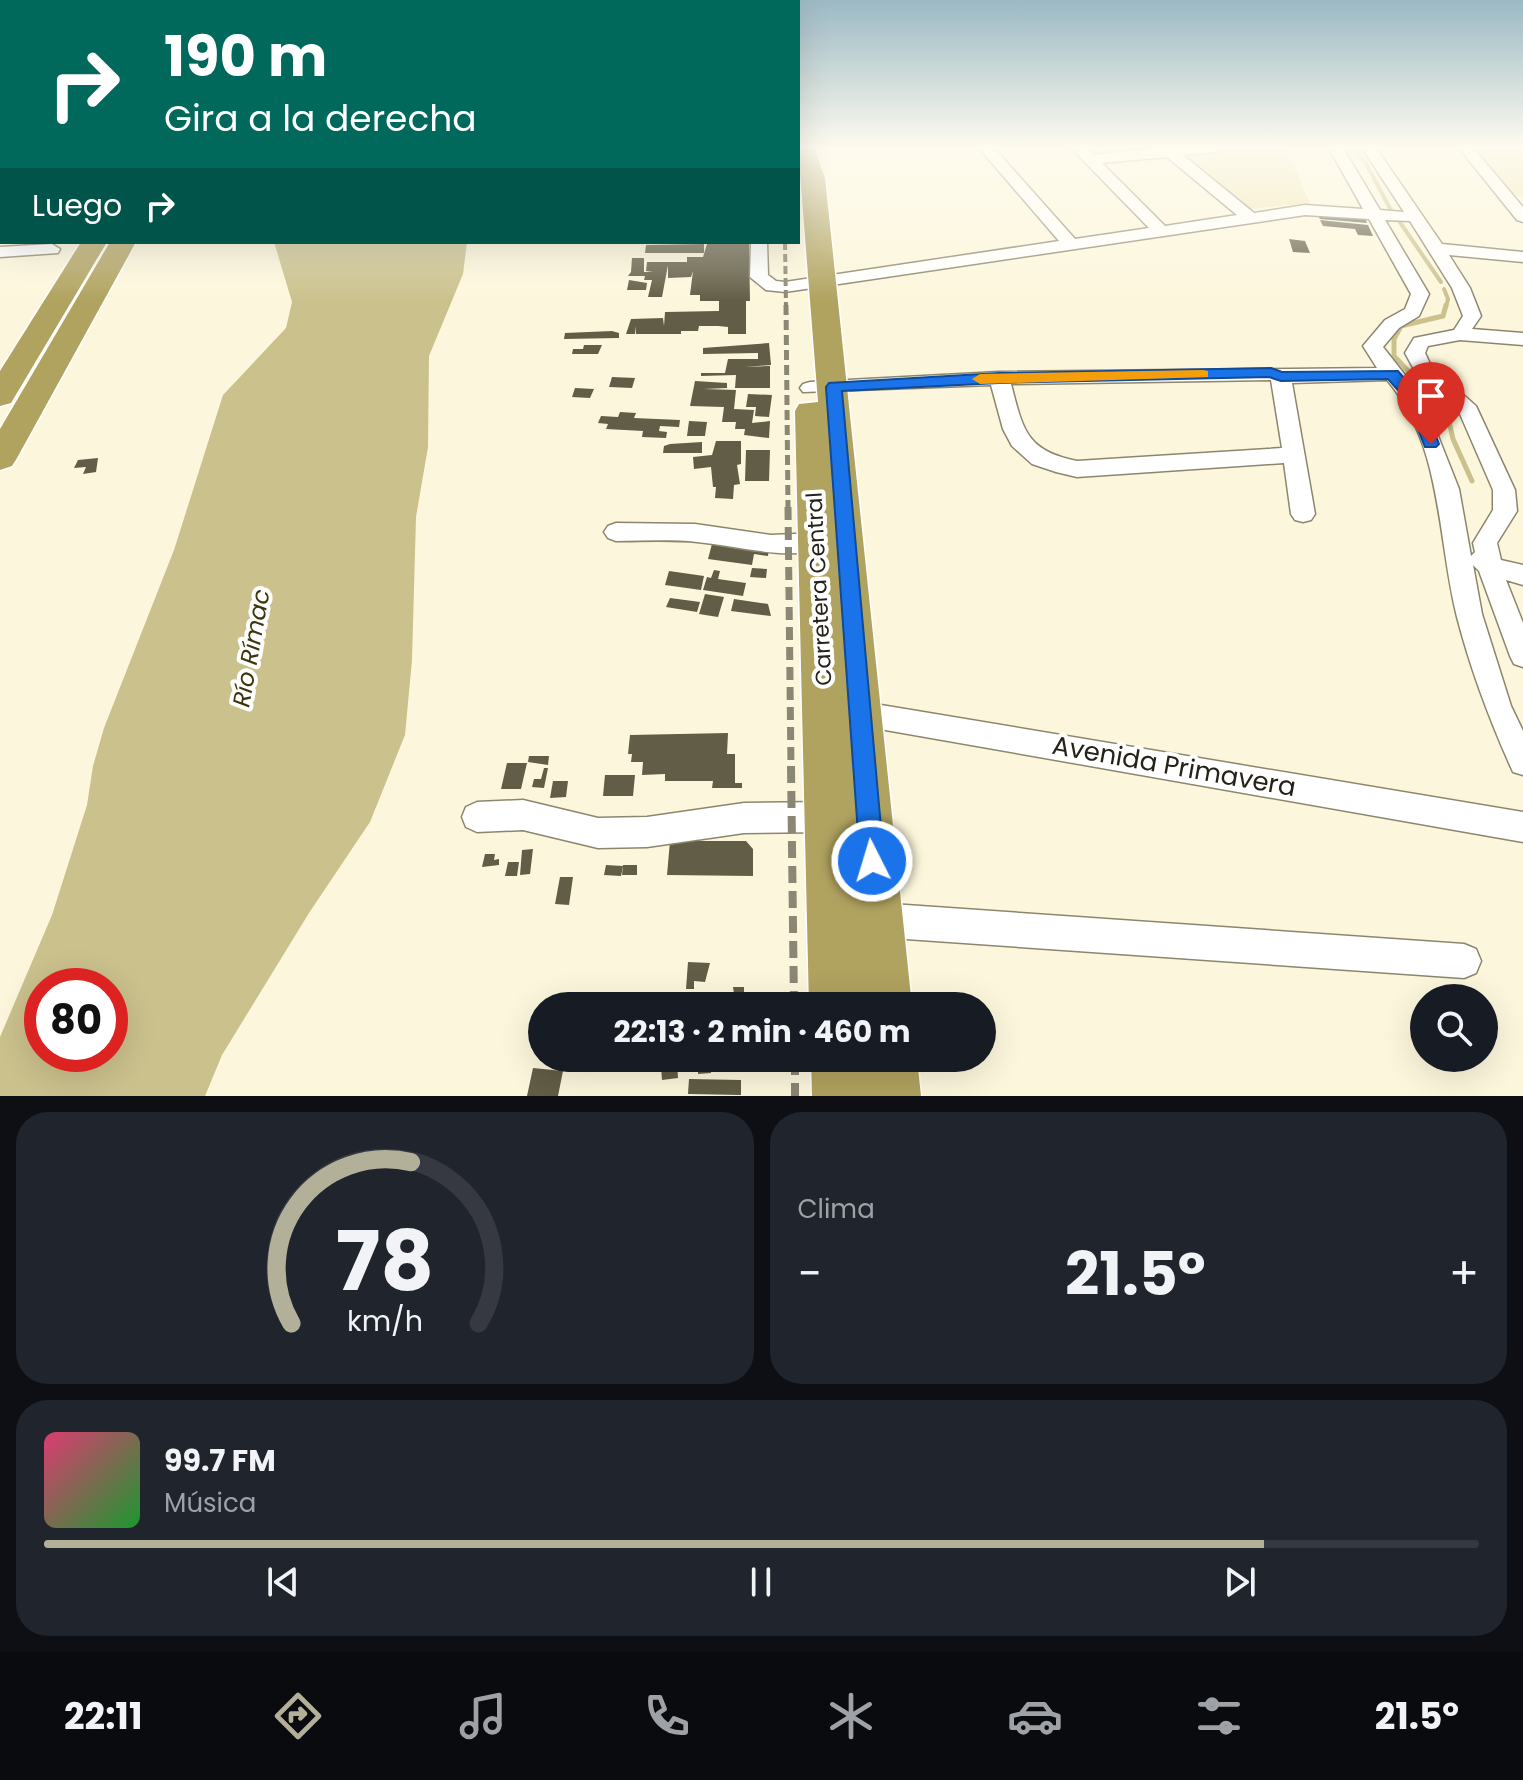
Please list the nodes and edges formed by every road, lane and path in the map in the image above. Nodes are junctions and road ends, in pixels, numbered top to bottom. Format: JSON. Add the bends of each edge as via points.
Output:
{"nodes":[{"id":1,"x":802,"y":199,"type":"edge"},
{"id":2,"x":813,"y":199,"type":"edge"},
{"id":3,"x":1031,"y":199,"type":"edge"},
{"id":4,"x":1130,"y":199,"type":"edge"},
{"id":5,"x":1227,"y":199,"type":"edge"},
{"id":6,"x":1366,"y":199,"type":"edge"},
{"id":7,"x":1403,"y":199,"type":"edge"},
{"id":8,"x":1508,"y":199,"type":"edge"},
{"id":9,"x":1373,"y":212,"type":"junction"},
{"id":10,"x":1249,"y":217,"type":"junction"},
{"id":11,"x":1415,"y":217,"type":"junction"},
{"id":12,"x":1523,"y":217,"type":"edge"},
{"id":13,"x":1160,"y":230,"type":"junction"},
{"id":14,"x":93,"y":244,"type":"edge"},
{"id":15,"x":122,"y":244,"type":"edge"},
{"id":16,"x":759,"y":244,"type":"edge"},
{"id":17,"x":1070,"y":244,"type":"junction"},
{"id":18,"x":52,"y":249,"type":"dead end"},
{"id":19,"x":1437,"y":249,"type":"junction"},
{"id":20,"x":0,"y":252,"type":"edge"},
{"id":21,"x":1523,"y":257,"type":"edge"},
{"id":22,"x":814,"y":282,"type":"junction"},
{"id":23,"x":1460,"y":334,"type":"junction"},
{"id":24,"x":1523,"y":339,"type":"edge"},
{"id":25,"x":1392,"y":374,"type":"junction"},
{"id":26,"x":1281,"y":377,"type":"junction"},
{"id":27,"x":999,"y":378,"type":"junction"},
{"id":28,"x":822,"y":387,"type":"junction"},
{"id":29,"x":0,"y":396,"type":"edge"},
{"id":30,"x":1294,"y":455,"type":"junction"},
{"id":31,"x":0,"y":458,"type":"edge"},
{"id":32,"x":1303,"y":514,"type":"dead end"},
{"id":33,"x":1452,"y":526,"type":"junction"},
{"id":34,"x":616,"y":532,"type":"dead end"},
{"id":35,"x":818,"y":542,"type":"junction"},
{"id":36,"x":1490,"y":567,"type":"junction"},
{"id":37,"x":1523,"y":575,"type":"edge"},
{"id":38,"x":1523,"y":656,"type":"edge"},
{"id":39,"x":842,"y":711,"type":"junction"},
{"id":40,"x":1523,"y":762,"type":"edge"},
{"id":41,"x":477,"y":817,"type":"dead end"},
{"id":42,"x":829,"y":817,"type":"junction"},
{"id":43,"x":1523,"y":827,"type":"edge"},
{"id":44,"x":877,"y":920,"type":"junction"},
{"id":45,"x":1464,"y":961,"type":"dead end"},
{"id":46,"x":836,"y":992,"type":"edge"},
{"id":47,"x":883,"y":992,"type":"edge"},
{"id":48,"x":841,"y":1072,"type":"edge"},
{"id":49,"x":889,"y":1072,"type":"edge"},
{"id":50,"x":842,"y":1096,"type":"edge"},
{"id":51,"x":891,"y":1096,"type":"edge"}],
"edges":[{"from":1,"to":22,"type":"highway","name":"Carretera Central"},
{"from":2,"to":22,"type":"highway","name":"Carretera Central"},
{"from":3,"to":17,"type":"street"},
{"from":4,"to":13,"type":"street"},
{"from":5,"to":10,"type":"street"},
{"from":6,"to":9,"type":"street"},
{"from":7,"to":11,"type":"street"},
{"from":8,"to":12,"type":"street"},
{"from":9,"to":10,"type":"street","via":[[1305,210]]},
{"from":9,"to":11,"type":"street"},
{"from":9,"to":25,"type":"street","via":[[1420,294],[1413,312],[1392,324],[1373,346]]},
{"from":10,"to":13,"type":"street"},
{"from":11,"to":19,"type":"street"},
{"from":13,"to":17,"type":"street"},
{"from":14,"to":29,"type":"highway"},
{"from":15,"to":31,"type":"highway"},
{"from":16,"to":22,"type":"street","via":[[759,277],[772,286]]},
{"from":17,"to":22,"type":"street"},
{"from":18,"to":20,"type":"street"},
{"from":19,"to":21,"type":"street"},
{"from":19,"to":23,"type":"street","via":[[1472,316]]},
{"from":22,"to":28,"type":"highway","name":"Carretera Central"},
{"from":23,"to":24,"type":"street"},
{"from":23,"to":36,"type":"street","via":[[1421,342],[1415,353],[1423,369],[1469,411],[1504,490],[1505,511],[1485,543]]},
{"from":25,"to":26,"type":"street"},
{"from":25,"to":33,"type":"street","via":[[1413,398],[1448,489]]},
{"from":26,"to":27,"type":"street","via":[[1271,373]]},
{"from":26,"to":30,"type":"street"},
{"from":27,"to":28,"type":"street"},
{"from":27,"to":30,"type":"street","via":[[1017,438],[1049,465],[1077,469]]},
{"from":28,"to":35,"type":"highway","name":"Carretera Central"},
{"from":28,"to":39,"type":"highway","name":"Carretera Central"},
{"from":30,"to":32,"type":"street"},
{"from":33,"to":36,"type":"street"},
{"from":33,"to":40,"type":"street","via":[[1469,614],[1497,706]]},
{"from":34,"to":35,"type":"street","via":[[695,533],[771,544]]},
{"from":35,"to":39,"type":"highway","name":"Carretera Central"},
{"from":36,"to":37,"type":"street"},
{"from":36,"to":38,"type":"street"},
{"from":39,"to":42,"type":"highway","name":"Carretera Central"},
{"from":39,"to":43,"type":"street","name":"Avenida Primavera"},
{"from":39,"to":44,"type":"highway","name":"Carretera Central"},
{"from":41,"to":42,"type":"street","via":[[523,815],[598,833],[647,832],[744,818]]},
{"from":42,"to":46,"type":"highway","name":"Carretera Central"},
{"from":44,"to":45,"type":"street"},
{"from":44,"to":47,"type":"highway","name":"Carretera Central"},
{"from":48,"to":50,"type":"highway"},
{"from":49,"to":51,"type":"highway"}]}
